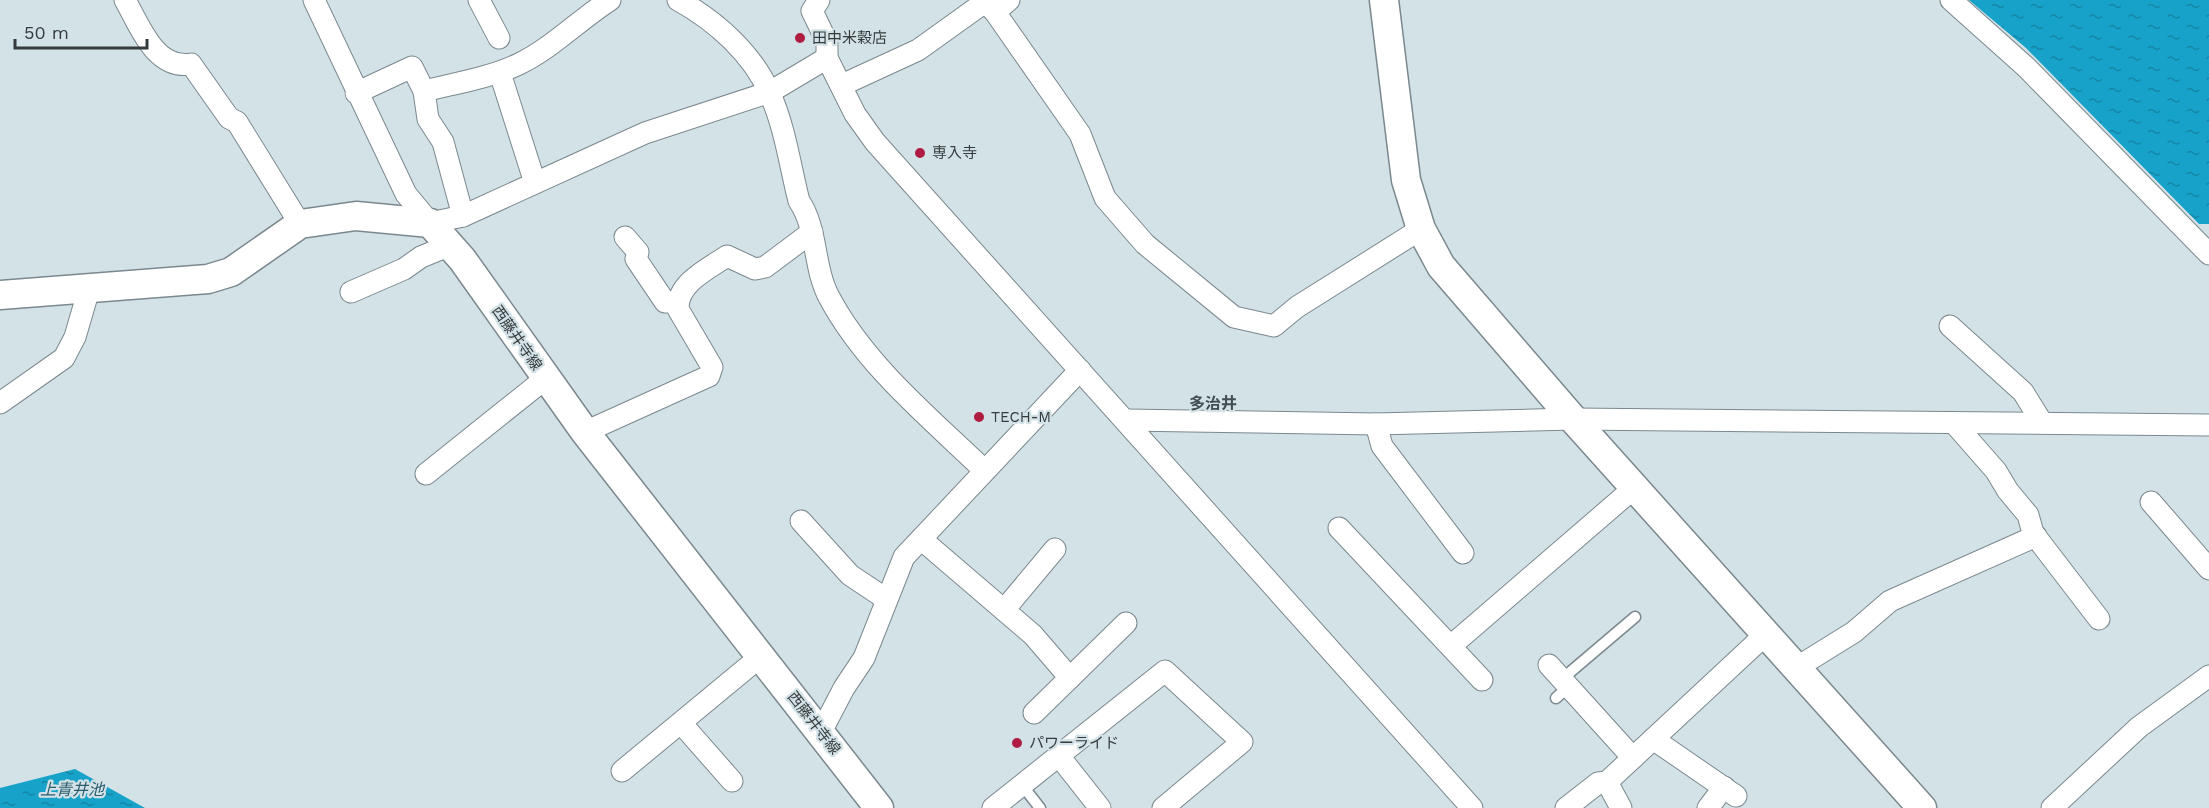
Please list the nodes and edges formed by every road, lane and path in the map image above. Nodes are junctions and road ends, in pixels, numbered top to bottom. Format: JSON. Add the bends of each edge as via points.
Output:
{"nodes":[{"id":1,"x":125,"y":0,"type":"edge"},
{"id":2,"x":314,"y":0,"type":"edge"},
{"id":3,"x":480,"y":0,"type":"edge"},
{"id":4,"x":610,"y":0,"type":"edge"},
{"id":5,"x":678,"y":0,"type":"edge"},
{"id":6,"x":1384,"y":0,"type":"edge"},
{"id":7,"x":1951,"y":0,"type":"edge"},
{"id":8,"x":816,"y":1,"type":"edge"},
{"id":9,"x":993,"y":4,"type":"edge"},
{"id":10,"x":499,"y":38,"type":"dead end"},
{"id":11,"x":827,"y":58,"type":"junction"},
{"id":12,"x":500,"y":73,"type":"junction"},
{"id":13,"x":842,"y":85,"type":"junction"},
{"id":14,"x":424,"y":91,"type":"junction"},
{"id":15,"x":770,"y":92,"type":"junction"},
{"id":16,"x":356,"y":93,"type":"junction"},
{"id":17,"x":535,"y":183,"type":"junction"},
{"id":18,"x":464,"y":216,"type":"junction"},
{"id":19,"x":430,"y":223,"type":"junction"},
{"id":20,"x":300,"y":224,"type":"junction"},
{"id":21,"x":1421,"y":229,"type":"junction"},
{"id":22,"x":812,"y":232,"type":"junction"},
{"id":23,"x":625,"y":237,"type":"dead end"},
{"id":24,"x":450,"y":245,"type":"junction"},
{"id":25,"x":2209,"y":254,"type":"edge"},
{"id":26,"x":89,"y":289,"type":"junction"},
{"id":27,"x":351,"y":292,"type":"dead end"},
{"id":28,"x":0,"y":295,"type":"edge"},
{"id":29,"x":678,"y":302,"type":"junction"},
{"id":30,"x":1950,"y":326,"type":"dead end"},
{"id":31,"x":1080,"y":370,"type":"junction"},
{"id":32,"x":546,"y":378,"type":"junction"},
{"id":33,"x":0,"y":403,"type":"edge"},
{"id":34,"x":1573,"y":419,"type":"junction"},
{"id":35,"x":1126,"y":420,"type":"junction"},
{"id":36,"x":2041,"y":422,"type":"junction"},
{"id":37,"x":1376,"y":423,"type":"junction"},
{"id":38,"x":1954,"y":423,"type":"junction"},
{"id":39,"x":2209,"y":425,"type":"edge"},
{"id":40,"x":585,"y":432,"type":"junction"},
{"id":41,"x":984,"y":470,"type":"junction"},
{"id":42,"x":426,"y":474,"type":"dead end"},
{"id":43,"x":1634,"y":488,"type":"junction"},
{"id":44,"x":2151,"y":502,"type":"dead end"},
{"id":45,"x":801,"y":521,"type":"dead end"},
{"id":46,"x":1339,"y":528,"type":"dead end"},
{"id":47,"x":2036,"y":536,"type":"junction"},
{"id":48,"x":921,"y":539,"type":"junction"},
{"id":49,"x":1055,"y":549,"type":"dead end"},
{"id":50,"x":1463,"y":553,"type":"dead end"},
{"id":51,"x":2209,"y":569,"type":"edge"},
{"id":52,"x":886,"y":599,"type":"junction"},
{"id":53,"x":1004,"y":610,"type":"junction"},
{"id":54,"x":1635,"y":617,"type":"dead end"},
{"id":55,"x":2099,"y":619,"type":"dead end"},
{"id":56,"x":1126,"y":623,"type":"dead end"},
{"id":57,"x":1766,"y":634,"type":"junction"},
{"id":58,"x":1452,"y":645,"type":"junction"},
{"id":59,"x":761,"y":656,"type":"junction"},
{"id":60,"x":1796,"y":668,"type":"junction"},
{"id":61,"x":2209,"y":676,"type":"edge"},
{"id":62,"x":1070,"y":678,"type":"junction"},
{"id":63,"x":1482,"y":680,"type":"dead end"},
{"id":64,"x":1559,"y":682,"type":"joint"},
{"id":65,"x":1034,"y":713,"type":"dead end"},
{"id":66,"x":681,"y":723,"type":"junction"},
{"id":67,"x":821,"y":732,"type":"junction"},
{"id":68,"x":1653,"y":739,"type":"junction"},
{"id":69,"x":1059,"y":756,"type":"junction"},
{"id":70,"x":1633,"y":758,"type":"junction"},
{"id":71,"x":622,"y":771,"type":"dead end"},
{"id":72,"x":732,"y":781,"type":"dead end"},
{"id":73,"x":1607,"y":782,"type":"junction"},
{"id":74,"x":1022,"y":785,"type":"junction"},
{"id":75,"x":879,"y":808,"type":"edge"},
{"id":76,"x":993,"y":808,"type":"edge"},
{"id":77,"x":1040,"y":808,"type":"edge"},
{"id":78,"x":1100,"y":808,"type":"edge"},
{"id":79,"x":1163,"y":808,"type":"edge"},
{"id":80,"x":1472,"y":808,"type":"edge"},
{"id":81,"x":1566,"y":808,"type":"edge"},
{"id":82,"x":1621,"y":808,"type":"edge"},
{"id":83,"x":1708,"y":808,"type":"edge"},
{"id":84,"x":1922,"y":808,"type":"edge"},
{"id":85,"x":2052,"y":808,"type":"edge"}],
"edges":[{"from":1,"to":20,"type":"street","via":[[158,54],[180,65],[191,64],[237,122]]},
{"from":2,"to":16,"type":"street"},
{"from":3,"to":10,"type":"street"},
{"from":4,"to":12,"type":"street","via":[[553,42]]},
{"from":5,"to":15,"type":"street","via":[[706,16],[737,46]]},
{"from":6,"to":21,"type":"main road","via":[[1406,180]]},
{"from":7,"to":25,"type":"street","via":[[2027,68]]},
{"from":8,"to":11,"type":"street","via":[[812,11],[827,42]]},
{"from":9,"to":13,"type":"street","via":[[918,50]]},
{"from":9,"to":21,"type":"street","via":[[1080,134],[1105,198],[1145,244],[1234,317],[1274,326],[1297,307]]},
{"from":11,"to":13,"type":"street"},
{"from":11,"to":15,"type":"street"},
{"from":12,"to":14,"type":"street"},
{"from":12,"to":17,"type":"street"},
{"from":13,"to":31,"type":"street","via":[[855,114],[875,142]]},
{"from":14,"to":16,"type":"street","via":[[412,67]]},
{"from":14,"to":18,"type":"street","via":[[428,118],[443,142]]},
{"from":15,"to":17,"type":"street","via":[[645,133]]},
{"from":15,"to":22,"type":"street","via":[[799,201]]},
{"from":16,"to":19,"type":"street","via":[[406,194]]},
{"from":17,"to":18,"type":"street"},
{"from":18,"to":19,"type":"street"},
{"from":19,"to":20,"type":"main road","via":[[356,216]]},
{"from":19,"to":24,"type":"main road","name":"西藤井寺線"},
{"from":20,"to":26,"type":"main road","via":[[231,272],[208,279]]},
{"from":21,"to":34,"type":"main road","via":[[1459,290]]},
{"from":22,"to":29,"type":"street","via":[[765,267],[755,269],[727,256],[685,286]]},
{"from":22,"to":41,"type":"street","via":[[827,293],[845,325],[881,370]]},
{"from":23,"to":29,"type":"street","via":[[638,252],[636,259],[665,302]]},
{"from":24,"to":27,"type":"street"},
{"from":24,"to":32,"type":"main road","name":"西藤井寺線"},
{"from":26,"to":28,"type":"main road"},
{"from":26,"to":33,"type":"street","via":[[75,337],[64,358]]},
{"from":29,"to":40,"type":"street","via":[[678,309],[712,367],[709,376]]},
{"from":30,"to":36,"type":"street","via":[[2023,392]]},
{"from":31,"to":35,"type":"street"},
{"from":31,"to":41,"type":"street"},
{"from":32,"to":40,"type":"main road","name":"西藤井寺線"},
{"from":32,"to":42,"type":"street"},
{"from":34,"to":37,"type":"street"},
{"from":34,"to":38,"type":"street"},
{"from":34,"to":43,"type":"main road"},
{"from":35,"to":37,"type":"street"},
{"from":35,"to":80,"type":"street"},
{"from":36,"to":38,"type":"street"},
{"from":36,"to":39,"type":"street"},
{"from":37,"to":50,"type":"street","via":[[1382,446]]},
{"from":38,"to":47,"type":"street","via":[[2028,515]]},
{"from":40,"to":59,"type":"main road","name":"西藤井寺線"},
{"from":41,"to":48,"type":"street"},
{"from":43,"to":57,"type":"main road"},
{"from":43,"to":58,"type":"street"},
{"from":44,"to":51,"type":"street"},
{"from":45,"to":52,"type":"street","via":[[850,575]]},
{"from":46,"to":58,"type":"street"},
{"from":47,"to":55,"type":"street"},
{"from":47,"to":60,"type":"street","via":[[1890,601],[1854,632]]},
{"from":48,"to":52,"type":"street","via":[[904,557]]},
{"from":48,"to":53,"type":"street"},
{"from":49,"to":53,"type":"street"},
{"from":52,"to":67,"type":"street","via":[[864,658]]},
{"from":53,"to":62,"type":"street","via":[[1033,635]]},
{"from":54,"to":64,"type":"lane"},
{"from":56,"to":62,"type":"street"},
{"from":57,"to":60,"type":"main road"},
{"from":57,"to":68,"type":"street"},
{"from":58,"to":63,"type":"street"},
{"from":59,"to":66,"type":"street"},
{"from":59,"to":67,"type":"main road","name":"西藤井寺線"},
{"from":60,"to":84,"type":"main road"},
{"from":61,"to":85,"type":"street","via":[[2139,727]]},
{"from":62,"to":65,"type":"street"},
{"from":64,"to":70,"type":"street"},
{"from":66,"to":71,"type":"street"},
{"from":66,"to":72,"type":"street"},
{"from":67,"to":75,"type":"main road","name":"西藤井寺線"},
{"from":68,"to":70,"type":"street"},
{"from":68,"to":83,"type":"street","via":[[1730,791]]},
{"from":69,"to":74,"type":"street"},
{"from":69,"to":78,"type":"street"},
{"from":69,"to":79,"type":"street","via":[[1165,671],[1242,742]]},
{"from":70,"to":73,"type":"street"},
{"from":73,"to":81,"type":"street","via":[[1598,783]]},
{"from":73,"to":82,"type":"street"},
{"from":74,"to":76,"type":"street"},
{"from":74,"to":77,"type":"lane"}]}
